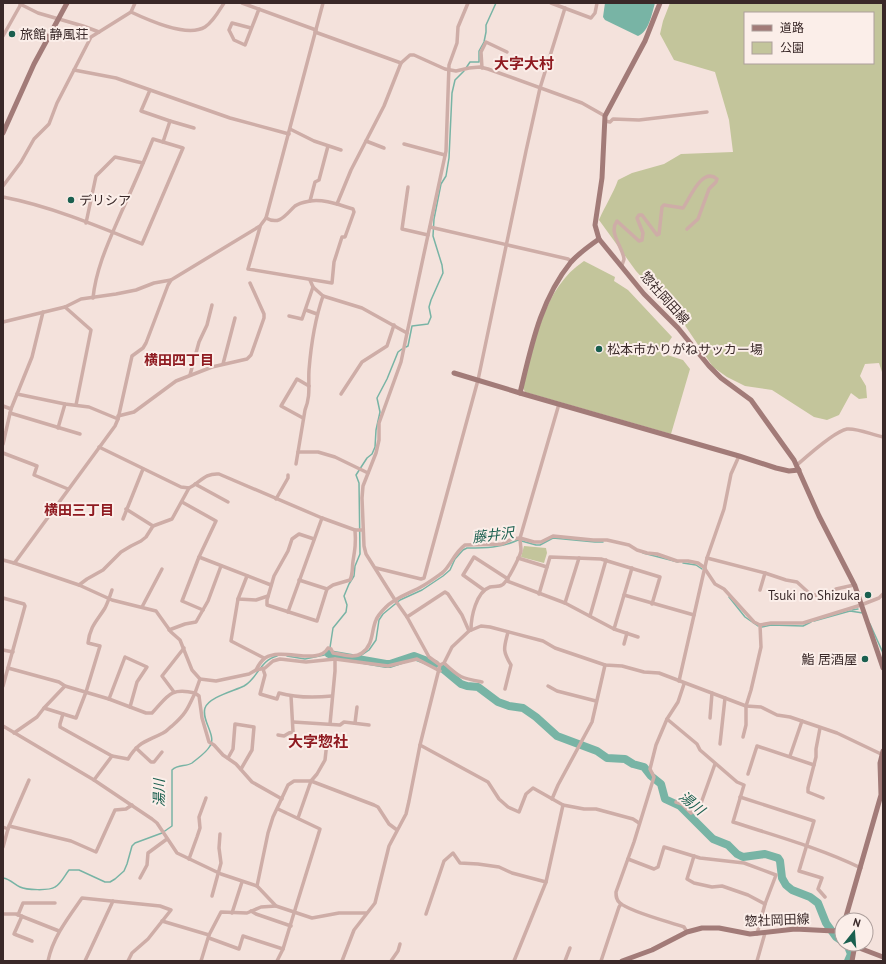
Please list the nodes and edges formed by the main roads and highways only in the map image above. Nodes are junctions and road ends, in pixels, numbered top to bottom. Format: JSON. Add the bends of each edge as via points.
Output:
{"nodes":[{"id":1,"x":67,"y":3,"type":"edge"},
{"id":2,"x":660,"y":3,"type":"edge"},
{"id":3,"x":3,"y":133,"type":"edge"},
{"id":4,"x":599,"y":239,"type":"junction"},
{"id":5,"x":454,"y":373,"type":"dead end"},
{"id":6,"x":520,"y":393,"type":"junction"},
{"id":7,"x":798,"y":468,"type":"junction"},
{"id":8,"x":883,"y":668,"type":"edge"},
{"id":9,"x":882,"y":753,"type":"edge"},
{"id":10,"x":882,"y":796,"type":"edge"},
{"id":11,"x":848,"y":912,"type":"edge"},
{"id":12,"x":834,"y":931,"type":"edge"},
{"id":13,"x":870,"y":952,"type":"edge"},
{"id":14,"x":883,"y":957,"type":"edge"},
{"id":15,"x":622,"y":961,"type":"edge"}],
"edges":[{"from":1,"to":3,"type":"main road"},
{"from":2,"to":4,"type":"main road","via":[[645,41],[605,119],[602,178],[595,225]]},
{"from":4,"to":6,"type":"main road","via":[[572,262],[553,290],[539,319]]},
{"from":4,"to":7,"type":"main road","name":"惣社岡田線","via":[[709,366],[750,400]]},
{"from":5,"to":6,"type":"main road"},
{"from":6,"to":7,"type":"main road","via":[[776,468]]},
{"from":7,"to":8,"type":"main road","name":"惣社岡田線","via":[[854,585]]},
{"from":9,"to":10,"type":"main road"},
{"from":10,"to":11,"type":"main road"},
{"from":12,"to":15,"type":"main road","name":"惣社岡田線","via":[[795,929],[757,934],[711,928],[687,932],[652,950]]},
{"from":13,"to":14,"type":"main road"}]}
